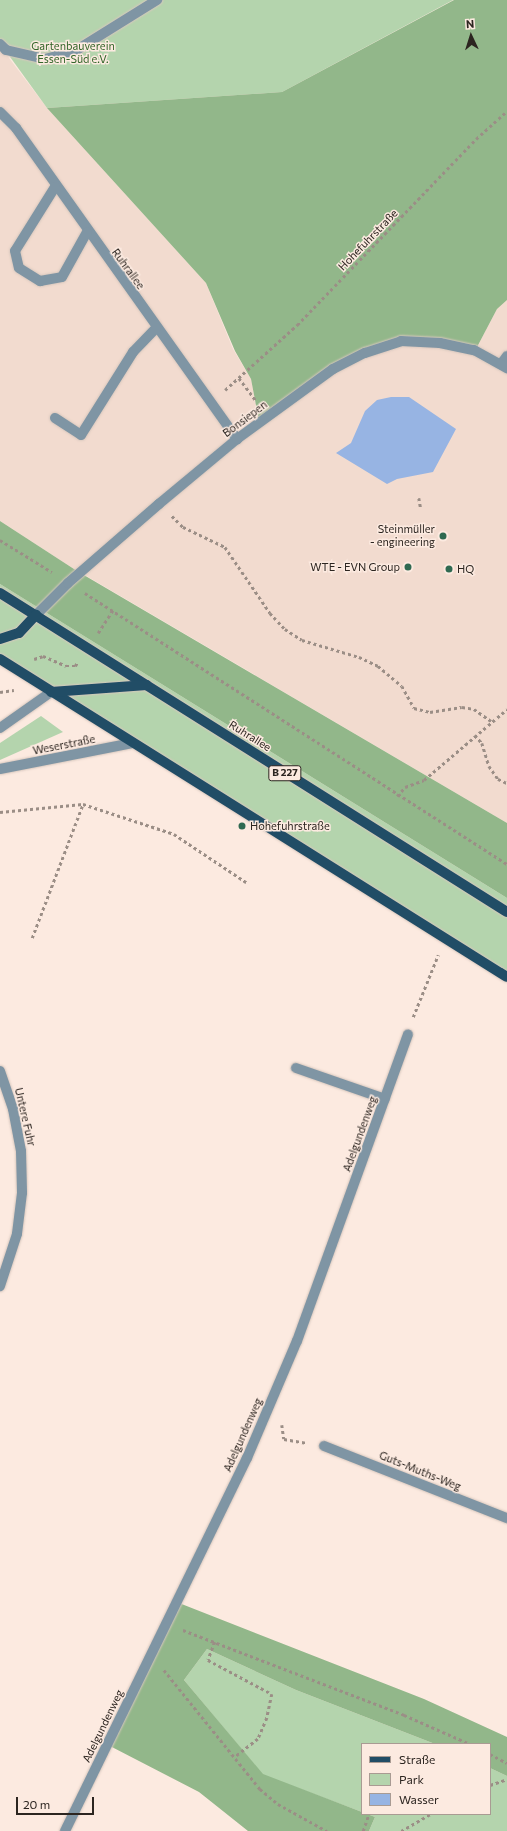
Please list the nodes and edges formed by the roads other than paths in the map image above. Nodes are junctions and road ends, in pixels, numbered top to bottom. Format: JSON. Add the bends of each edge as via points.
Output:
{"nodes":[{"id":1,"x":157,"y":0,"type":"edge"},
{"id":2,"x":0,"y":44,"type":"edge"},
{"id":3,"x":0,"y":112,"type":"edge"},
{"id":4,"x":55,"y":186,"type":"junction"},
{"id":5,"x":87,"y":232,"type":"junction"},
{"id":6,"x":156,"y":328,"type":"junction"},
{"id":7,"x":505,"y":363,"type":"edge"},
{"id":8,"x":55,"y":418,"type":"dead end"},
{"id":9,"x":237,"y":439,"type":"junction"},
{"id":10,"x":0,"y":593,"type":"edge"},
{"id":11,"x":36,"y":616,"type":"junction"},
{"id":12,"x":0,"y":639,"type":"edge"},
{"id":13,"x":0,"y":659,"type":"edge"},
{"id":14,"x":147,"y":685,"type":"junction"},
{"id":15,"x":51,"y":692,"type":"junction"},
{"id":16,"x":0,"y":728,"type":"edge"},
{"id":17,"x":132,"y":743,"type":"junction"},
{"id":18,"x":0,"y":769,"type":"edge"},
{"id":19,"x":507,"y":912,"type":"edge"},
{"id":20,"x":507,"y":977,"type":"edge"},
{"id":21,"x":408,"y":1034,"type":"dead end"},
{"id":22,"x":296,"y":1068,"type":"dead end"},
{"id":23,"x":0,"y":1071,"type":"edge"},
{"id":24,"x":385,"y":1099,"type":"junction"},
{"id":25,"x":0,"y":1286,"type":"edge"},
{"id":26,"x":324,"y":1446,"type":"road end"},
{"id":27,"x":507,"y":1518,"type":"edge"},
{"id":28,"x":65,"y":1831,"type":"edge"}],
"edges":[{"from":1,"to":2,"type":"street","via":[[75,51],[45,59],[6,50]]},
{"from":3,"to":4,"type":"street","name":"Ruhrallee","via":[[16,128]]},
{"from":4,"to":5,"type":"street","name":"Ruhrallee"},
{"from":4,"to":5,"type":"street","via":[[15,251],[19,268],[40,281],[62,277]]},
{"from":5,"to":6,"type":"street","name":"Ruhrallee"},
{"from":6,"to":8,"type":"street","via":[[133,352],[81,435]]},
{"from":6,"to":9,"type":"street","name":"Ruhrallee"},
{"from":7,"to":9,"type":"street","name":"Bonsiepen","via":[[474,350],[440,343],[401,341],[365,353],[333,369]]},
{"from":9,"to":11,"type":"street","name":"Bonsiepen","via":[[68,583]]},
{"from":10,"to":11,"type":"main road","name":"Ruhrallee","number":"B 227"},
{"from":11,"to":12,"type":"main road","via":[[19,633]]},
{"from":11,"to":14,"type":"main road","name":"Ruhrallee","number":"B 227"},
{"from":13,"to":15,"type":"main road"},
{"from":14,"to":15,"type":"main road"},
{"from":14,"to":19,"type":"main road","name":"Ruhrallee","number":"B 227"},
{"from":15,"to":16,"type":"street"},
{"from":15,"to":17,"type":"main road"},
{"from":17,"to":18,"type":"street","name":"Weserstraße"},
{"from":17,"to":20,"type":"main road"},
{"from":21,"to":24,"type":"street","name":"Adelgundenweg"},
{"from":22,"to":24,"type":"street"},
{"from":23,"to":25,"type":"street","name":"Untere Fuhr","via":[[13,1109],[21,1151],[22,1193],[17,1234]]},
{"from":24,"to":28,"type":"street","name":"Adelgundenweg","via":[[297,1342],[247,1458]]},
{"from":26,"to":27,"type":"street","name":"Guts-Muths-Weg"}]}
